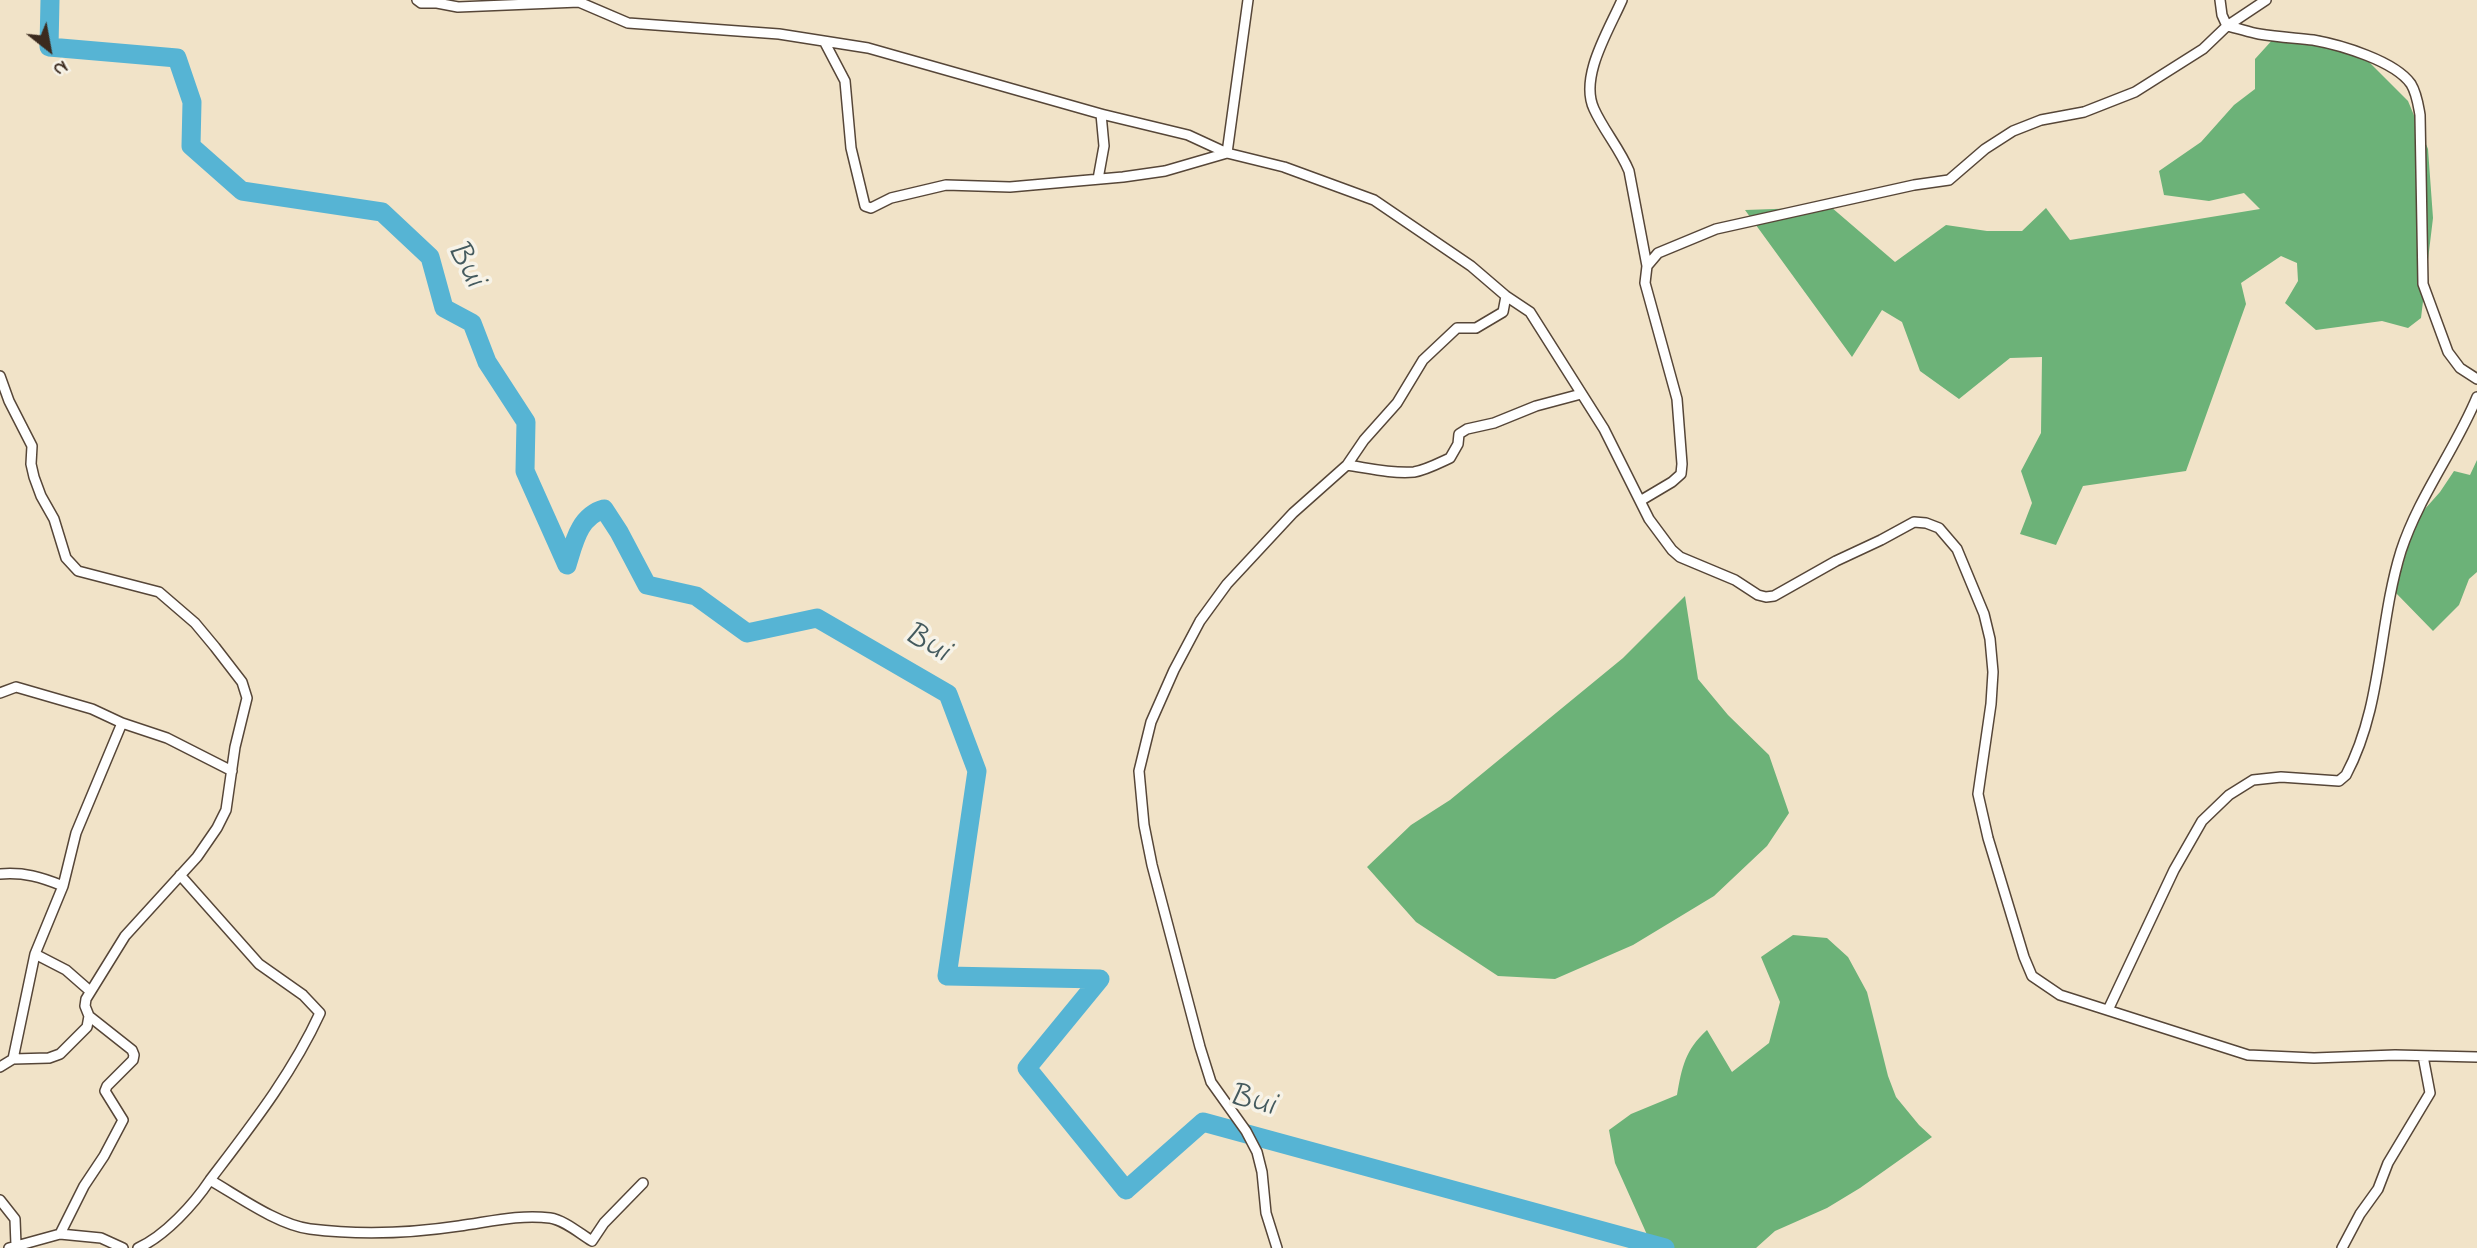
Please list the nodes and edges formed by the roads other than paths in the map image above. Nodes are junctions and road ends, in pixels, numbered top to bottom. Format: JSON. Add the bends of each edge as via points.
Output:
{"nodes":[{"id":1,"x":417,"y":0,"type":"edge"},
{"id":2,"x":1248,"y":0,"type":"edge"},
{"id":3,"x":1622,"y":0,"type":"edge"},
{"id":4,"x":2220,"y":0,"type":"edge"},
{"id":5,"x":2266,"y":0,"type":"edge"},
{"id":6,"x":2227,"y":26,"type":"junction"},
{"id":7,"x":824,"y":41,"type":"junction"},
{"id":8,"x":1101,"y":114,"type":"junction"},
{"id":9,"x":1227,"y":153,"type":"junction"},
{"id":10,"x":1098,"y":179,"type":"junction"},
{"id":11,"x":1647,"y":266,"type":"junction"},
{"id":12,"x":1506,"y":296,"type":"junction"},
{"id":13,"x":0,"y":376,"type":"edge"},
{"id":14,"x":2477,"y":379,"type":"edge"},
{"id":15,"x":1581,"y":394,"type":"junction"},
{"id":16,"x":2477,"y":397,"type":"edge"},
{"id":17,"x":1347,"y":465,"type":"junction"},
{"id":18,"x":1640,"y":501,"type":"junction"},
{"id":19,"x":0,"y":693,"type":"edge"},
{"id":20,"x":122,"y":723,"type":"junction"},
{"id":21,"x":232,"y":771,"type":"junction"},
{"id":22,"x":0,"y":874,"type":"edge"},
{"id":23,"x":180,"y":876,"type":"junction"},
{"id":24,"x":63,"y":886,"type":"junction"},
{"id":25,"x":35,"y":954,"type":"junction"},
{"id":26,"x":90,"y":991,"type":"junction"},
{"id":27,"x":2108,"y":1010,"type":"junction"},
{"id":28,"x":89,"y":1016,"type":"junction"},
{"id":29,"x":2423,"y":1056,"type":"junction"},
{"id":30,"x":2477,"y":1057,"type":"edge"},
{"id":31,"x":13,"y":1059,"type":"junction"},
{"id":32,"x":0,"y":1067,"type":"edge"},
{"id":33,"x":210,"y":1180,"type":"junction"},
{"id":34,"x":643,"y":1184,"type":"dead end"},
{"id":35,"x":0,"y":1200,"type":"edge"},
{"id":36,"x":60,"y":1234,"type":"junction"},
{"id":37,"x":589,"y":1244,"type":"edge"},
{"id":38,"x":12,"y":1246,"type":"edge"},
{"id":39,"x":123,"y":1248,"type":"edge"},
{"id":40,"x":138,"y":1248,"type":"edge"},
{"id":41,"x":1277,"y":1248,"type":"edge"},
{"id":42,"x":2342,"y":1248,"type":"edge"}],
"edges":[{"from":1,"to":7,"type":"street","via":[[458,7],[579,2],[628,23]]},
{"from":2,"to":9,"type":"street"},
{"from":3,"to":11,"type":"street","via":[[1590,74],[1589,92],[1625,159]]},
{"from":4,"to":6,"type":"street"},
{"from":5,"to":6,"type":"street"},
{"from":6,"to":11,"type":"street","via":[[2203,49],[2135,92],[2084,113],[2040,120],[2013,131],[1949,180],[1716,229],[1658,253]]},
{"from":6,"to":14,"type":"street","via":[[2337,46],[2394,68],[2410,83],[2420,115],[2423,284],[2448,352],[2460,368]]},
{"from":7,"to":8,"type":"street","via":[[868,48]]},
{"from":7,"to":10,"type":"street","via":[[845,81],[851,148],[867,208],[946,185],[1010,187]]},
{"from":8,"to":9,"type":"street","via":[[1188,135]]},
{"from":8,"to":10,"type":"street","via":[[1104,146]]},
{"from":9,"to":10,"type":"street","via":[[1165,171]]},
{"from":9,"to":12,"type":"street","via":[[1284,167],[1374,200],[1471,266]]},
{"from":11,"to":18,"type":"street","via":[[1645,283],[1677,400],[1682,464],[1681,474],[1672,482]]},
{"from":12,"to":15,"type":"street","via":[[1530,312]]},
{"from":12,"to":17,"type":"street","via":[[1503,312],[1476,328],[1457,328],[1423,360],[1397,403]]},
{"from":13,"to":21,"type":"street","via":[[32,446],[34,477],[66,558],[78,571],[159,592],[195,623],[242,682],[246,709]]},
{"from":15,"to":17,"type":"street","via":[[1467,429],[1459,434],[1450,458],[1414,472]]},
{"from":15,"to":18,"type":"street"},
{"from":16,"to":27,"type":"street","via":[[2424,495],[2402,550],[2385,619],[2370,716],[2346,775],[2339,781],[2253,780],[2202,821]]},
{"from":17,"to":41,"type":"street","via":[[1293,513],[1227,584],[1200,621],[1151,722],[1139,771],[1152,865],[1193,1025],[1211,1082],[1257,1152],[1266,1213]]},
{"from":18,"to":27,"type":"street","via":[[1676,554],[1766,597],[1914,522],[1939,528],[1948,537],[1964,562],[1990,639],[1991,704],[1978,794],[2024,957],[2032,976],[2060,995]]},
{"from":19,"to":20,"type":"street","via":[[16,687],[92,709]]},
{"from":20,"to":21,"type":"street","via":[[167,738]]},
{"from":20,"to":24,"type":"street","via":[[76,833]]},
{"from":21,"to":23,"type":"street","via":[[226,810]]},
{"from":22,"to":24,"type":"street","via":[[36,875]]},
{"from":23,"to":26,"type":"street","via":[[125,936]]},
{"from":23,"to":33,"type":"street","via":[[259,964],[320,1013],[304,1049]]},
{"from":24,"to":25,"type":"street"},
{"from":25,"to":26,"type":"street","via":[[66,970]]},
{"from":25,"to":31,"type":"street"},
{"from":26,"to":28,"type":"street","via":[[85,1006]]},
{"from":27,"to":29,"type":"street","via":[[2248,1055]]},
{"from":28,"to":31,"type":"street","via":[[87,1027],[55,1056]]},
{"from":28,"to":36,"type":"street","via":[[134,1055],[105,1091],[123,1120]]},
{"from":29,"to":30,"type":"street"},
{"from":29,"to":42,"type":"street","via":[[2430,1093]]},
{"from":31,"to":32,"type":"street"},
{"from":33,"to":37,"type":"street","via":[[279,1219],[310,1229],[374,1232],[514,1217],[550,1218],[572,1228]]},
{"from":33,"to":40,"type":"street","via":[[190,1207]]},
{"from":34,"to":37,"type":"street"},
{"from":35,"to":38,"type":"street","via":[[15,1219]]},
{"from":36,"to":38,"type":"street"},
{"from":36,"to":39,"type":"street","via":[[101,1238]]}]}
